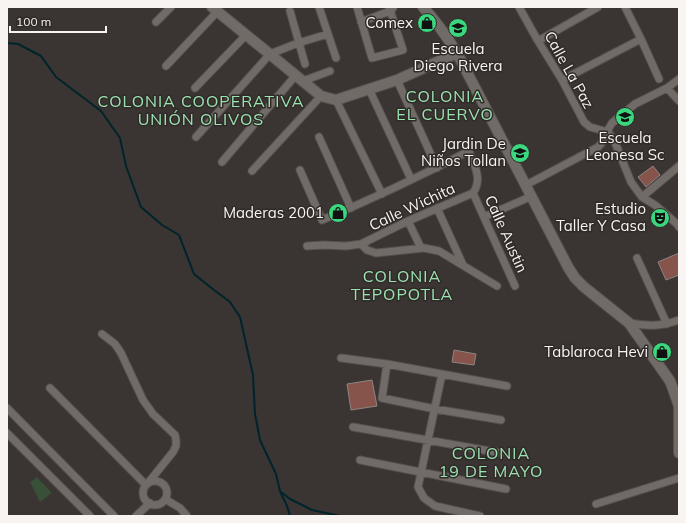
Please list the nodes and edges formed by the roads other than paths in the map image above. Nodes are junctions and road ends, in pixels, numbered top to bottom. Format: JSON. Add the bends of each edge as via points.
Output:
{"nodes":[{"id":1,"x":171,"y":7,"type":"edge"},
{"id":2,"x":320,"y":7,"type":"edge"},
{"id":3,"x":357,"y":7,"type":"edge"},
{"id":4,"x":423,"y":7,"type":"edge"},
{"id":5,"x":519,"y":7,"type":"edge"},
{"id":6,"x":598,"y":7,"type":"edge"},
{"id":7,"x":625,"y":7,"type":"edge"},
{"id":8,"x":391,"y":8,"type":"edge"},
{"id":9,"x":215,"y":9,"type":"edge"},
{"id":10,"x":290,"y":11,"type":"dead end"},
{"id":11,"x":156,"y":22,"type":"dead end"},
{"id":12,"x":361,"y":22,"type":"junction"},
{"id":13,"x":328,"y":34,"type":"junction"},
{"id":14,"x":246,"y":35,"type":"junction"},
{"id":15,"x":641,"y":39,"type":"junction"},
{"id":16,"x":538,"y":41,"type":"junction"},
{"id":17,"x":298,"y":43,"type":"junction"},
{"id":18,"x":457,"y":53,"type":"junction"},
{"id":19,"x":270,"y":54,"type":"junction"},
{"id":20,"x":336,"y":58,"type":"dead end"},
{"id":21,"x":305,"y":64,"type":"dead end"},
{"id":22,"x":166,"y":66,"type":"dead end"},
{"id":23,"x":330,"y":71,"type":"dead end"},
{"id":24,"x":300,"y":78,"type":"junction"},
{"id":25,"x":659,"y":79,"type":"dead end"},
{"id":26,"x":679,"y":79,"type":"edge"},
{"id":27,"x":397,"y":80,"type":"junction"},
{"id":28,"x":562,"y":80,"type":"junction"},
{"id":29,"x":195,"y":88,"type":"dead end"},
{"id":30,"x":667,"y":88,"type":"junction"},
{"id":31,"x":368,"y":89,"type":"junction"},
{"id":32,"x":321,"y":96,"type":"junction"},
{"id":33,"x":336,"y":100,"type":"junction"},
{"id":34,"x":679,"y":101,"type":"edge"},
{"id":35,"x":608,"y":132,"type":"junction"},
{"id":36,"x":196,"y":137,"type":"dead end"},
{"id":37,"x":319,"y":137,"type":"dead end"},
{"id":38,"x":222,"y":162,"type":"dead end"},
{"id":39,"x":679,"y":166,"type":"edge"},
{"id":40,"x":437,"y":168,"type":"junction"},
{"id":41,"x":300,"y":170,"type":"dead end"},
{"id":42,"x":252,"y":171,"type":"dead end"},
{"id":43,"x":411,"y":180,"type":"junction"},
{"id":44,"x":526,"y":185,"type":"junction"},
{"id":45,"x":473,"y":193,"type":"junction"},
{"id":46,"x":382,"y":194,"type":"junction"},
{"id":47,"x":532,"y":196,"type":"junction"},
{"id":48,"x":642,"y":197,"type":"junction"},
{"id":49,"x":351,"y":208,"type":"junction"},
{"id":50,"x":437,"y":208,"type":"junction"},
{"id":51,"x":484,"y":217,"type":"junction"},
{"id":52,"x":408,"y":221,"type":"junction"},
{"id":53,"x":679,"y":226,"type":"edge"},
{"id":54,"x":361,"y":244,"type":"junction"},
{"id":55,"x":307,"y":246,"type":"dead end"},
{"id":56,"x":421,"y":248,"type":"junction"},
{"id":57,"x":636,"y":258,"type":"dead end"},
{"id":58,"x":463,"y":265,"type":"junction"},
{"id":59,"x":497,"y":286,"type":"dead end"},
{"id":60,"x":515,"y":286,"type":"dead end"},
{"id":61,"x":679,"y":320,"type":"edge"},
{"id":62,"x":629,"y":323,"type":"junction"},
{"id":63,"x":668,"y":324,"type":"junction"},
{"id":64,"x":102,"y":334,"type":"dead end"},
{"id":65,"x":341,"y":358,"type":"dead end"},
{"id":66,"x":387,"y":364,"type":"junction"},
{"id":67,"x":442,"y":374,"type":"junction"},
{"id":68,"x":507,"y":386,"type":"dead end"},
{"id":69,"x":50,"y":388,"type":"dead end"},
{"id":70,"x":679,"y":406,"type":"edge"},
{"id":71,"x":7,"y":408,"type":"edge"},
{"id":72,"x":435,"y":409,"type":"junction"},
{"id":73,"x":501,"y":420,"type":"dead end"},
{"id":74,"x":353,"y":427,"type":"dead end"},
{"id":75,"x":7,"y":433,"type":"edge"},
{"id":76,"x":428,"y":440,"type":"junction"},
{"id":77,"x":502,"y":453,"type":"dead end"},
{"id":78,"x":679,"y":453,"type":"edge"},
{"id":79,"x":360,"y":460,"type":"dead end"},
{"id":80,"x":421,"y":472,"type":"junction"},
{"id":81,"x":679,"y":478,"type":"edge"},
{"id":82,"x":147,"y":484,"type":"junction"},
{"id":83,"x":506,"y":489,"type":"dead end"},
{"id":84,"x":165,"y":499,"type":"junction"},
{"id":85,"x":150,"y":503,"type":"junction"},
{"id":86,"x":596,"y":504,"type":"dead end"},
{"id":87,"x":90,"y":516,"type":"edge"},
{"id":88,"x":114,"y":516,"type":"edge"},
{"id":89,"x":136,"y":516,"type":"edge"},
{"id":90,"x":187,"y":516,"type":"edge"},
{"id":91,"x":480,"y":516,"type":"edge"}],
"edges":[{"from":1,"to":11,"type":"street"},
{"from":2,"to":13,"type":"street"},
{"from":3,"to":12,"type":"street"},
{"from":4,"to":18,"type":"street"},
{"from":5,"to":16,"type":"street","name":"Calle La Paz"},
{"from":6,"to":16,"type":"street"},
{"from":7,"to":15,"type":"street"},
{"from":8,"to":12,"type":"street"},
{"from":8,"to":12,"type":"street","via":[[403,50],[372,58]]},
{"from":9,"to":14,"type":"street"},
{"from":9,"to":22,"type":"street"},
{"from":10,"to":17,"type":"street"},
{"from":13,"to":17,"type":"street"},
{"from":13,"to":20,"type":"street"},
{"from":14,"to":19,"type":"street"},
{"from":14,"to":29,"type":"street"},
{"from":15,"to":25,"type":"street"},
{"from":15,"to":28,"type":"street"},
{"from":16,"to":28,"type":"street","name":"Calle La Paz"},
{"from":17,"to":19,"type":"street"},
{"from":17,"to":21,"type":"street"},
{"from":18,"to":27,"type":"street"},
{"from":18,"to":44,"type":"street"},
{"from":19,"to":24,"type":"street"},
{"from":19,"to":36,"type":"street"},
{"from":23,"to":24,"type":"street"},
{"from":24,"to":32,"type":"street"},
{"from":24,"to":38,"type":"street"},
{"from":26,"to":30,"type":"street"},
{"from":27,"to":31,"type":"street"},
{"from":27,"to":40,"type":"street"},
{"from":28,"to":35,"type":"street","name":"Calle La Paz","via":[[586,125]]},
{"from":30,"to":34,"type":"street"},
{"from":30,"to":35,"type":"street","via":[[635,104],[612,123]]},
{"from":31,"to":33,"type":"street"},
{"from":31,"to":43,"type":"street"},
{"from":32,"to":33,"type":"street"},
{"from":32,"to":42,"type":"street"},
{"from":33,"to":46,"type":"street"},
{"from":35,"to":44,"type":"street","via":[[598,147]]},
{"from":35,"to":48,"type":"street","via":[[614,140],[631,182]]},
{"from":37,"to":49,"type":"street"},
{"from":39,"to":48,"type":"street"},
{"from":40,"to":43,"type":"street"},
{"from":40,"to":45,"type":"street","via":[[468,151],[478,182]]},
{"from":41,"to":49,"type":"street","via":[[322,220]]},
{"from":43,"to":46,"type":"street"},
{"from":44,"to":47,"type":"street"},
{"from":45,"to":50,"type":"street","name":"Calle Wichita"},
{"from":45,"to":51,"type":"street","name":"Calle Austin"},
{"from":46,"to":49,"type":"street"},
{"from":47,"to":51,"type":"street"},
{"from":47,"to":62,"type":"street","via":[[575,278]]},
{"from":48,"to":53,"type":"street"},
{"from":50,"to":52,"type":"street","name":"Calle Wichita"},
{"from":50,"to":58,"type":"street"},
{"from":51,"to":60,"type":"street","name":"Calle Austin"},
{"from":52,"to":54,"type":"street","name":"Calle Wichita"},
{"from":52,"to":56,"type":"street"},
{"from":54,"to":55,"type":"street"},
{"from":54,"to":56,"type":"street","via":[[376,253]]},
{"from":56,"to":58,"type":"street","via":[[439,251]]},
{"from":57,"to":63,"type":"street"},
{"from":58,"to":59,"type":"street"},
{"from":61,"to":63,"type":"street"},
{"from":62,"to":63,"type":"street","via":[[652,326]]},
{"from":62,"to":70,"type":"street","via":[[670,381]]},
{"from":64,"to":82,"type":"street","via":[[115,344],[121,353],[143,400],[153,414],[175,435],[176,446],[173,452]]},
{"from":65,"to":66,"type":"street"},
{"from":66,"to":67,"type":"street"},
{"from":66,"to":72,"type":"street","via":[[382,398]]},
{"from":67,"to":68,"type":"street"},
{"from":67,"to":72,"type":"street"},
{"from":69,"to":82,"type":"street"},
{"from":70,"to":78,"type":"street"},
{"from":71,"to":88,"type":"street"},
{"from":72,"to":73,"type":"street"},
{"from":72,"to":76,"type":"street"},
{"from":74,"to":76,"type":"street"},
{"from":75,"to":87,"type":"street"},
{"from":76,"to":77,"type":"street"},
{"from":76,"to":80,"type":"street"},
{"from":79,"to":80,"type":"street"},
{"from":80,"to":83,"type":"street"},
{"from":80,"to":91,"type":"street","via":[[418,487],[424,498],[435,506]]},
{"from":81,"to":86,"type":"street"},
{"from":82,"to":84,"type":"street","via":[[152,481],[161,482],[167,494]]},
{"from":82,"to":85,"type":"street","via":[[143,495]]},
{"from":84,"to":85,"type":"street","via":[[158,504]]},
{"from":84,"to":90,"type":"street","via":[[180,508]]},
{"from":85,"to":89,"type":"street"}]}
